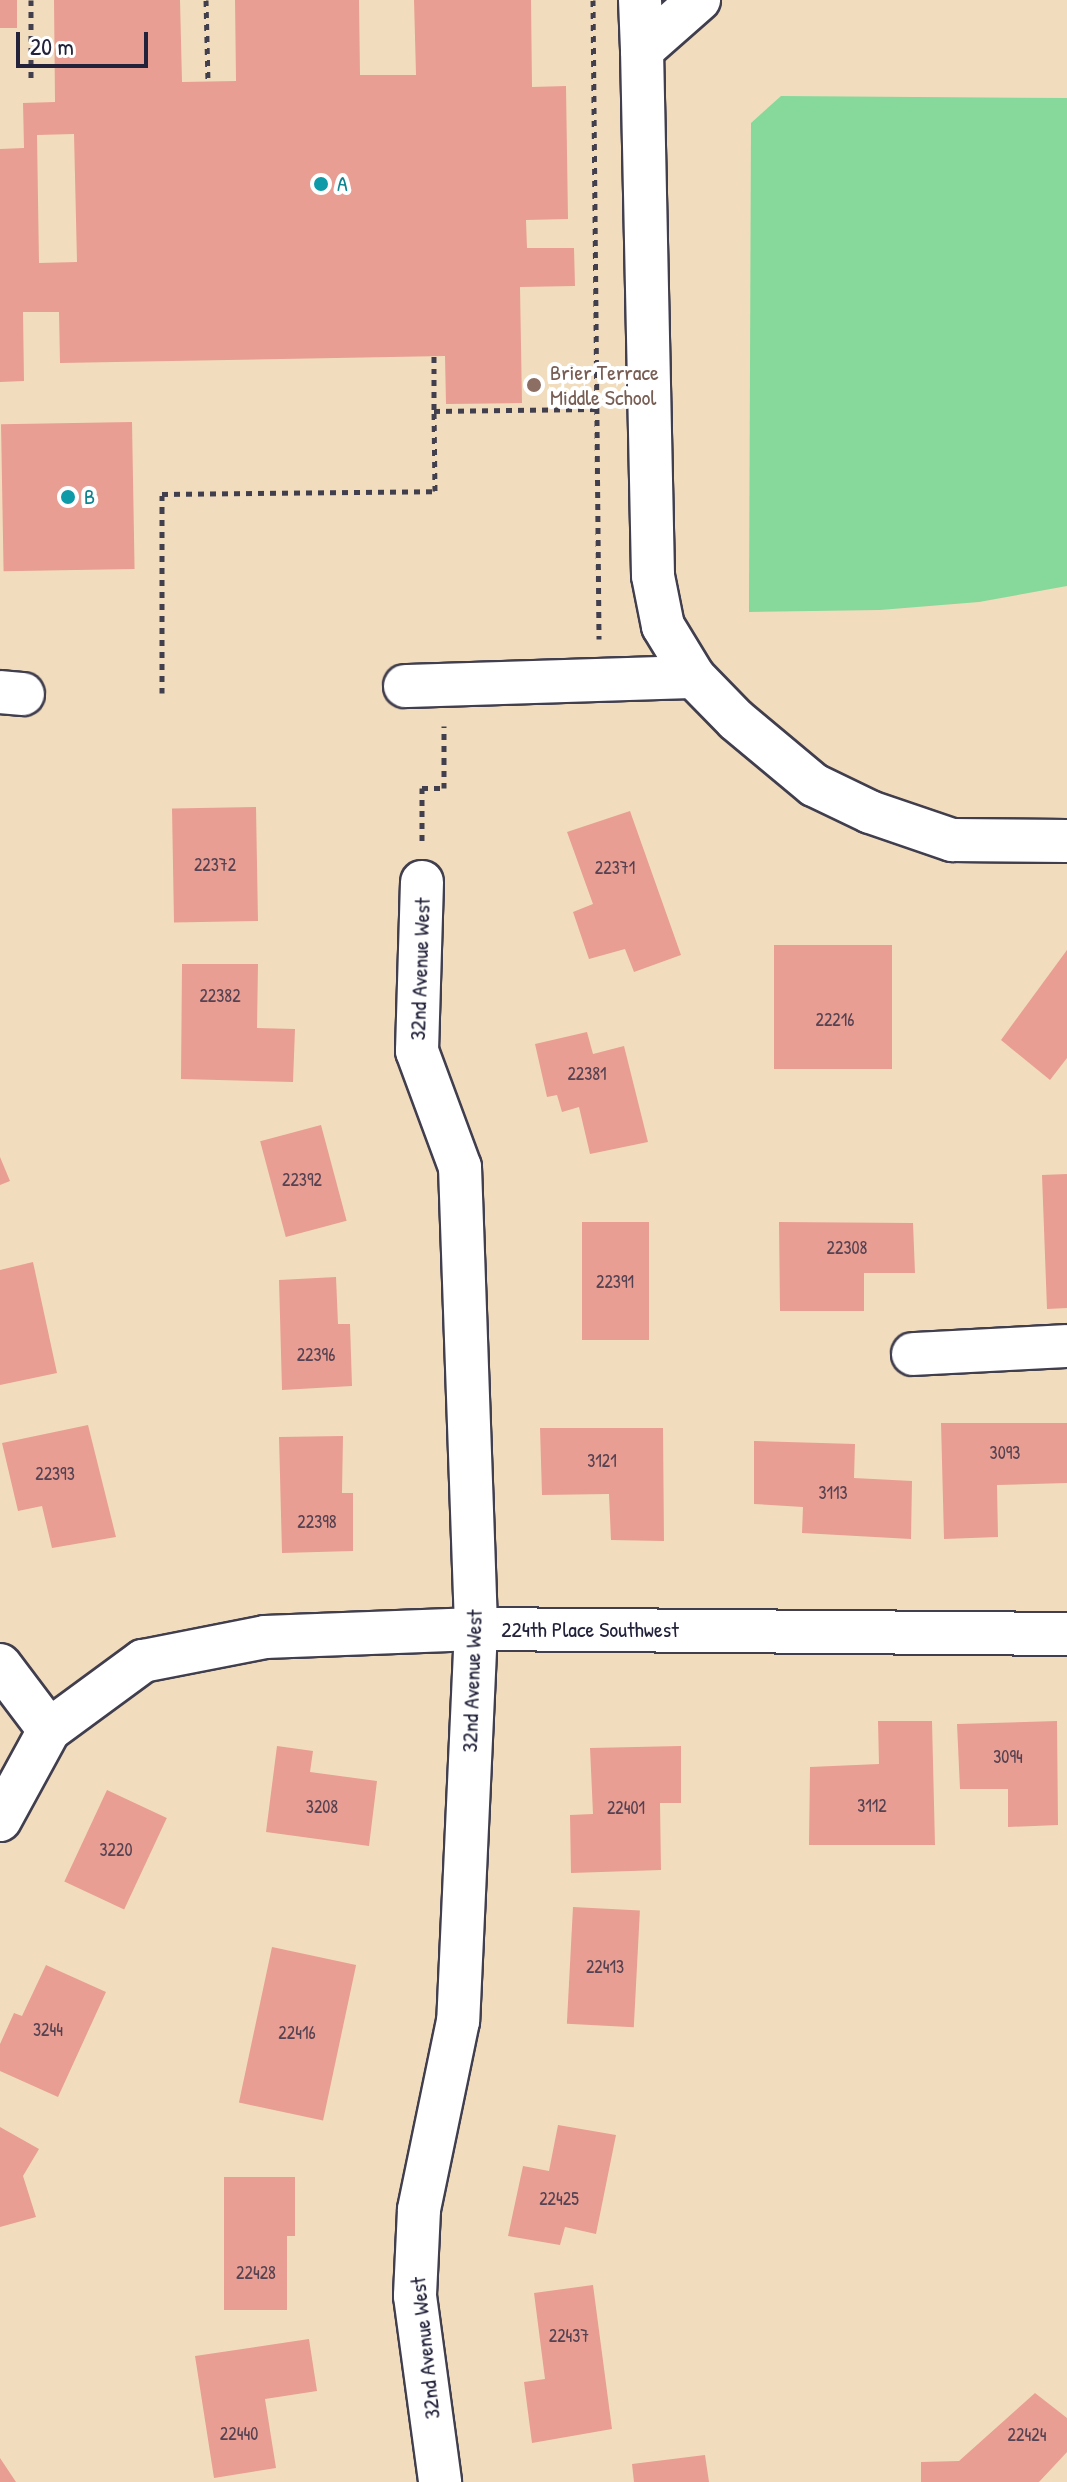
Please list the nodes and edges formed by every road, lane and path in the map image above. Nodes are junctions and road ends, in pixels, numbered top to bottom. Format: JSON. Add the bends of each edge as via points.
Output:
{"nodes":[{"id":1,"x":31,"y":0,"type":"edge"},
{"id":2,"x":206,"y":0,"type":"edge"},
{"id":3,"x":593,"y":0,"type":"edge"},
{"id":4,"x":640,"y":0,"type":"edge"},
{"id":5,"x":699,"y":0,"type":"edge"},
{"id":6,"x":642,"y":50,"type":"junction"},
{"id":7,"x":208,"y":82,"type":"dead end"},
{"id":8,"x":31,"y":83,"type":"dead end"},
{"id":9,"x":434,"y":356,"type":"dead end"},
{"id":10,"x":597,"y":409,"type":"junction"},
{"id":11,"x":434,"y":411,"type":"junction"},
{"id":12,"x":599,"y":652,"type":"dead end"},
{"id":13,"x":694,"y":677,"type":"junction"},
{"id":14,"x":405,"y":686,"type":"dead end"},
{"id":15,"x":162,"y":693,"type":"dead end"},
{"id":16,"x":444,"y":715,"type":"dead end"},
{"id":17,"x":1067,"y":841,"type":"edge"},
{"id":18,"x":422,"y":882,"type":"joint"},
{"id":19,"x":1067,"y":1346,"type":"edge"},
{"id":20,"x":913,"y":1354,"type":"dead end"},
{"id":21,"x":476,"y":1629,"type":"junction"},
{"id":22,"x":1067,"y":1634,"type":"edge"},
{"id":23,"x":0,"y":1665,"type":"edge"},
{"id":24,"x":49,"y":1730,"type":"junction"},
{"id":25,"x":0,"y":1820,"type":"edge"},
{"id":26,"x":440,"y":2482,"type":"edge"}],
"edges":[{"from":1,"to":8,"type":"path"},
{"from":2,"to":7,"type":"path"},
{"from":3,"to":10,"type":"path"},
{"from":4,"to":6,"type":"street"},
{"from":5,"to":6,"type":"street"},
{"from":6,"to":13,"type":"street","via":[[653,576],[663,626]]},
{"from":9,"to":11,"type":"path"},
{"from":10,"to":11,"type":"path"},
{"from":10,"to":12,"type":"path"},
{"from":11,"to":15,"type":"path","via":[[435,491],[162,494]]},
{"from":13,"to":14,"type":"street"},
{"from":13,"to":17,"type":"street","via":[[814,785],[870,812],[952,840]]},
{"from":16,"to":18,"type":"path","via":[[444,788],[422,788]]},
{"from":18,"to":21,"type":"street","name":"32nd Avenue West","via":[[417,1051],[460,1167]]},
{"from":19,"to":20,"type":"street"},
{"from":21,"to":22,"type":"street","name":"224th Place Southwest"},
{"from":21,"to":24,"type":"street","name":"224th Place Southwest","via":[[265,1637],[143,1661]]},
{"from":21,"to":26,"type":"street","name":"32nd Avenue West","via":[[458,2021],[419,2210],[415,2296]]},
{"from":23,"to":24,"type":"street"},
{"from":24,"to":25,"type":"street","name":"224th Place Southwest"}]}
